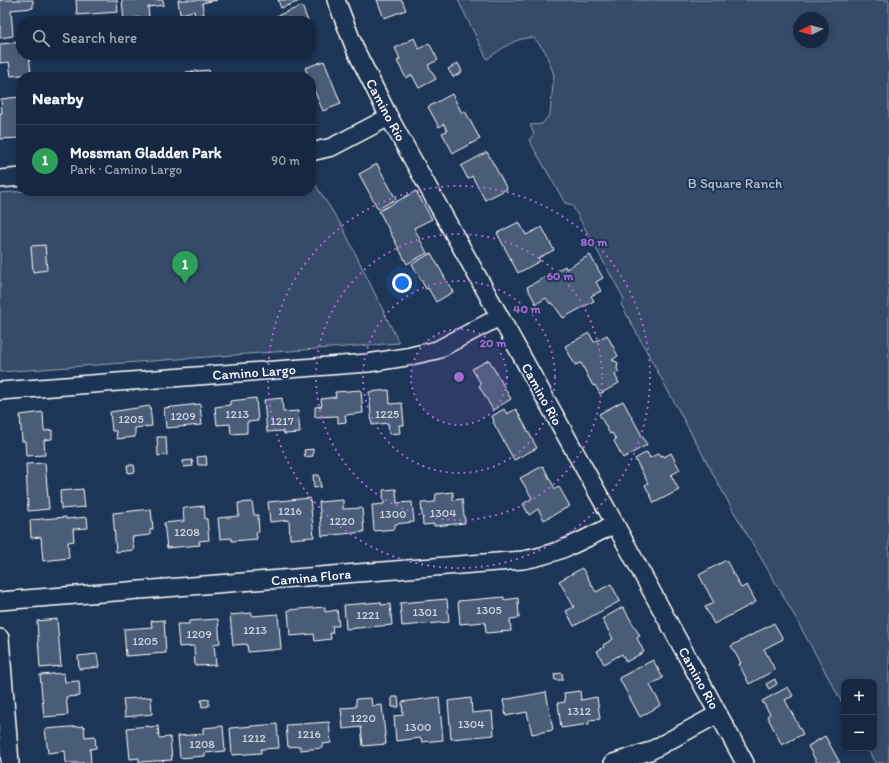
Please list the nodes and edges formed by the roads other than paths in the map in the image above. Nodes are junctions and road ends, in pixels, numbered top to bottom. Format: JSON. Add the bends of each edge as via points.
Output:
{"nodes":[{"id":1,"x":336,"y":0,"type":"edge"},
{"id":2,"x":389,"y":118,"type":"junction"},
{"id":3,"x":316,"y":151,"type":"edge"},
{"id":4,"x":16,"y":177,"type":"edge"},
{"id":5,"x":0,"y":179,"type":"edge"},
{"id":6,"x":500,"y":317,"type":"junction"},
{"id":7,"x":0,"y":391,"type":"edge"},
{"id":8,"x":615,"y":524,"type":"junction"},
{"id":9,"x":0,"y":601,"type":"edge"},
{"id":10,"x":0,"y":638,"type":"edge"},
{"id":11,"x":718,"y":714,"type":"junction"},
{"id":12,"x":10,"y":763,"type":"edge"},
{"id":13,"x":613,"y":763,"type":"edge"},
{"id":14,"x":745,"y":763,"type":"edge"}],
"edges":[{"from":1,"to":2,"type":"street","name":"Camino Rio","via":[[356,51]]},
{"from":2,"to":3,"type":"street","via":[[332,146]]},
{"from":2,"to":6,"type":"street","name":"Camino Rio"},
{"from":4,"to":5,"type":"street"},
{"from":6,"to":7,"type":"street","name":"Camino Largo","via":[[437,350],[368,363]]},
{"from":6,"to":8,"type":"street","name":"Camino Rio"},
{"from":8,"to":9,"type":"street","name":"Camina Flora","via":[[566,548],[523,560]]},
{"from":8,"to":11,"type":"street","name":"Camino Rio"},
{"from":10,"to":12,"type":"street"},
{"from":11,"to":13,"type":"street","via":[[650,751]]},
{"from":11,"to":14,"type":"street","name":"Camino Rio"}]}
